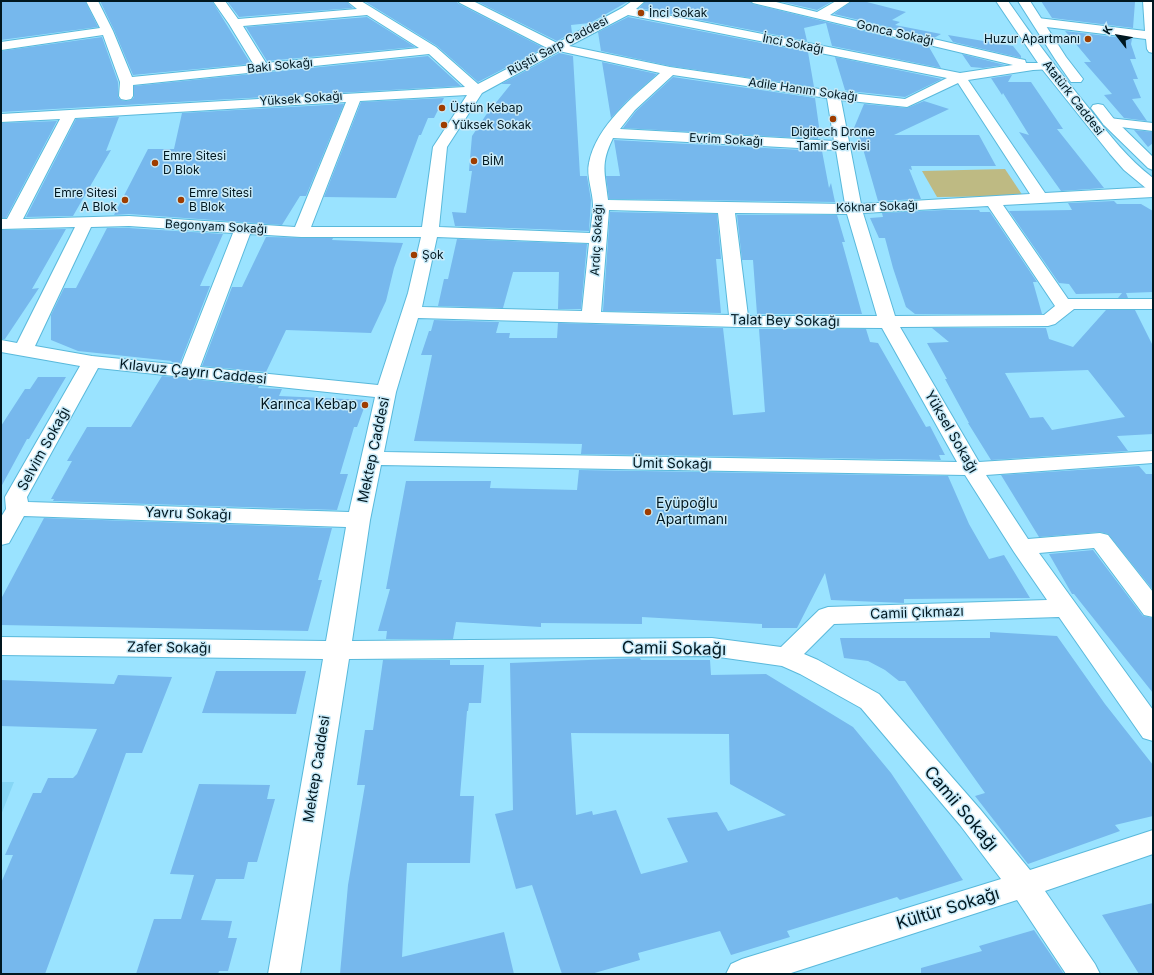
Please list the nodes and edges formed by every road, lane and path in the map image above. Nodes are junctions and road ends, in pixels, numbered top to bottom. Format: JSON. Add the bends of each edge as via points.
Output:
{"nodes":[{"id":1,"x":92,"y":1,"type":"edge"},
{"id":2,"x":219,"y":1,"type":"edge"},
{"id":3,"x":354,"y":1,"type":"edge"},
{"id":4,"x":468,"y":1,"type":"edge"},
{"id":5,"x":639,"y":1,"type":"edge"},
{"id":6,"x":757,"y":1,"type":"edge"},
{"id":7,"x":845,"y":1,"type":"edge"},
{"id":8,"x":1002,"y":1,"type":"edge"},
{"id":9,"x":1024,"y":1,"type":"edge"},
{"id":10,"x":1149,"y":1,"type":"edge"},
{"id":11,"x":371,"y":11,"type":"junction"},
{"id":12,"x":626,"y":11,"type":"junction"},
{"id":13,"x":820,"y":15,"type":"junction"},
{"id":14,"x":1038,"y":22,"type":"junction"},
{"id":15,"x":235,"y":23,"type":"junction"},
{"id":16,"x":107,"y":31,"type":"junction"},
{"id":17,"x":1152,"y":36,"type":"edge"},
{"id":18,"x":1,"y":46,"type":"edge"},
{"id":19,"x":556,"y":47,"type":"junction"},
{"id":20,"x":1153,"y":49,"type":"edge"},
{"id":21,"x":432,"y":50,"type":"junction"},
{"id":22,"x":1033,"y":66,"type":"junction"},
{"id":23,"x":1047,"y":66,"type":"junction"},
{"id":24,"x":262,"y":67,"type":"junction"},
{"id":25,"x":670,"y":72,"type":"junction"},
{"id":26,"x":960,"y":78,"type":"junction"},
{"id":27,"x":127,"y":82,"type":"junction"},
{"id":28,"x":477,"y":90,"type":"junction"},
{"id":29,"x":833,"y":95,"type":"junction"},
{"id":30,"x":355,"y":96,"type":"junction"},
{"id":31,"x":125,"y":111,"type":"junction"},
{"id":32,"x":69,"y":115,"type":"junction"},
{"id":33,"x":1,"y":118,"type":"edge"},
{"id":34,"x":1109,"y":122,"type":"junction"},
{"id":35,"x":1153,"y":127,"type":"edge"},
{"id":36,"x":609,"y":133,"type":"junction"},
{"id":37,"x":843,"y":146,"type":"junction"},
{"id":38,"x":1153,"y":165,"type":"edge"},
{"id":39,"x":1153,"y":186,"type":"edge"},
{"id":40,"x":1153,"y":192,"type":"edge"},
{"id":41,"x":1040,"y":198,"type":"junction"},
{"id":42,"x":992,"y":201,"type":"junction"},
{"id":43,"x":601,"y":205,"type":"junction"},
{"id":44,"x":726,"y":208,"type":"junction"},
{"id":45,"x":854,"y":209,"type":"junction"},
{"id":46,"x":86,"y":221,"type":"junction"},
{"id":47,"x":7,"y":223,"type":"edge"},
{"id":48,"x":243,"y":229,"type":"junction"},
{"id":49,"x":301,"y":232,"type":"junction"},
{"id":50,"x":430,"y":232,"type":"junction"},
{"id":51,"x":598,"y":238,"type":"junction"},
{"id":52,"x":1153,"y":304,"type":"edge"},
{"id":53,"x":1066,"y":307,"type":"junction"},
{"id":54,"x":411,"y":312,"type":"junction"},
{"id":55,"x":591,"y":317,"type":"junction"},
{"id":56,"x":739,"y":321,"type":"junction"},
{"id":57,"x":888,"y":322,"type":"junction"},
{"id":58,"x":1,"y":346,"type":"edge"},
{"id":59,"x":24,"y":349,"type":"junction"},
{"id":60,"x":92,"y":362,"type":"junction"},
{"id":61,"x":188,"y":372,"type":"junction"},
{"id":62,"x":386,"y":392,"type":"junction"},
{"id":63,"x":1153,"y":457,"type":"edge"},
{"id":64,"x":373,"y":458,"type":"junction"},
{"id":65,"x":972,"y":469,"type":"junction"},
{"id":66,"x":11,"y":501,"type":"edge"},
{"id":67,"x":359,"y":520,"type":"junction"},
{"id":68,"x":1,"y":538,"type":"edge"},
{"id":69,"x":1022,"y":547,"type":"junction"},
{"id":70,"x":1065,"y":608,"type":"junction"},
{"id":71,"x":1153,"y":609,"type":"edge"},
{"id":72,"x":1,"y":646,"type":"edge"},
{"id":73,"x":336,"y":650,"type":"junction"},
{"id":74,"x":786,"y":657,"type":"junction"},
{"id":75,"x":1153,"y":731,"type":"edge"},
{"id":76,"x":1153,"y":842,"type":"edge"},
{"id":77,"x":1024,"y":885,"type":"junction"},
{"id":78,"x":284,"y":974,"type":"edge"},
{"id":79,"x":742,"y":974,"type":"edge"},
{"id":80,"x":1084,"y":974,"type":"edge"}],
"edges":[{"from":1,"to":16,"type":"street"},
{"from":2,"to":15,"type":"street"},
{"from":3,"to":11,"type":"street"},
{"from":4,"to":19,"type":"street","name":"Adile Hanım Sokağı"},
{"from":5,"to":12,"type":"street","name":"Rüştü Sarp Caddesi"},
{"from":6,"to":13,"type":"street","name":"Gonca Sokağı"},
{"from":7,"to":13,"type":"street"},
{"from":8,"to":23,"type":"street","name":"Atatürk Caddesi"},
{"from":9,"to":14,"type":"street","name":"Atatürk Caddesi"},
{"from":10,"to":17,"type":"street"},
{"from":11,"to":15,"type":"street"},
{"from":11,"to":21,"type":"street"},
{"from":12,"to":19,"type":"street","name":"Rüştü Sarp Caddesi"},
{"from":12,"to":26,"type":"street","name":"İnci Sokağı"},
{"from":13,"to":22,"type":"street","name":"Gonca Sokağı"},
{"from":14,"to":17,"type":"street"},
{"from":14,"to":34,"type":"street","name":"Atatürk Caddesi","via":[[1061,59]]},
{"from":15,"to":24,"type":"street"},
{"from":16,"to":18,"type":"street"},
{"from":16,"to":27,"type":"street"},
{"from":17,"to":20,"type":"street"},
{"from":19,"to":25,"type":"street","name":"Adile Hanım Sokağı"},
{"from":19,"to":28,"type":"street","name":"Rüştü Sarp Caddesi"},
{"from":21,"to":24,"type":"street","name":"Baki Sokağı"},
{"from":21,"to":28,"type":"street"},
{"from":22,"to":23,"type":"street","name":"Adile Hanım Sokağı"},
{"from":22,"to":26,"type":"street","name":"Adile Hanım Sokağı"},
{"from":23,"to":39,"type":"street","name":"Atatürk Caddesi","via":[[1115,151]]},
{"from":24,"to":27,"type":"street","name":"Baki Sokağı"},
{"from":25,"to":29,"type":"street","name":"Adile Hanım Sokağı"},
{"from":25,"to":36,"type":"street","name":"Ardıç Sokağı","via":[[630,107]]},
{"from":26,"to":29,"type":"street","name":"Adile Hanım Sokağı","via":[[907,103]]},
{"from":26,"to":41,"type":"street"},
{"from":27,"to":31,"type":"street"},
{"from":28,"to":30,"type":"street","name":"Yüksek Sokağı"},
{"from":28,"to":50,"type":"street","name":"Mektep Caddesi","via":[[440,147]]},
{"from":29,"to":37,"type":"street","name":"Yüksel Sokağı"},
{"from":30,"to":31,"type":"street","name":"Yüksek Sokağı"},
{"from":30,"to":49,"type":"street"},
{"from":31,"to":32,"type":"street","name":"Yüksek Sokağı"},
{"from":32,"to":33,"type":"street","name":"Yüksek Sokağı"},
{"from":32,"to":47,"type":"street"},
{"from":34,"to":35,"type":"street"},
{"from":34,"to":38,"type":"street","name":"Atatürk Caddesi"},
{"from":36,"to":37,"type":"street","name":"Evrim Sokağı"},
{"from":36,"to":43,"type":"street","name":"Ardıç Sokağı","via":[[596,164]]},
{"from":37,"to":45,"type":"street","name":"Yüksel Sokağı"},
{"from":40,"to":41,"type":"street","name":"Köknar Sokağı"},
{"from":41,"to":42,"type":"street","name":"Köknar Sokağı"},
{"from":42,"to":45,"type":"street","name":"Köknar Sokağı"},
{"from":42,"to":53,"type":"street"},
{"from":43,"to":44,"type":"street","name":"Köknar Sokağı"},
{"from":43,"to":51,"type":"street","name":"Ardıç Sokağı"},
{"from":44,"to":45,"type":"street","name":"Köknar Sokağı"},
{"from":44,"to":56,"type":"street"},
{"from":45,"to":57,"type":"street","name":"Yüksel Sokağı"},
{"from":46,"to":47,"type":"street","name":"Begonyam Sokağı"},
{"from":46,"to":48,"type":"street","name":"Begonyam Sokağı","via":[[129,221]]},
{"from":46,"to":59,"type":"street"},
{"from":48,"to":49,"type":"street","name":"Begonyam Sokağı"},
{"from":48,"to":61,"type":"street"},
{"from":49,"to":50,"type":"street","name":"Begonyam Sokağı"},
{"from":50,"to":51,"type":"street","name":"Begonyam Sokağı"},
{"from":50,"to":54,"type":"street","name":"Mektep Caddesi"},
{"from":51,"to":55,"type":"street","name":"Ardıç Sokağı"},
{"from":52,"to":53,"type":"street","name":"Talat Bey Sokağı","via":[[1070,304]]},
{"from":53,"to":57,"type":"street","name":"Talat Bey Sokağı","via":[[1048,320]]},
{"from":54,"to":55,"type":"street","name":"Talat Bey Sokağı"},
{"from":54,"to":62,"type":"street","name":"Mektep Caddesi"},
{"from":55,"to":56,"type":"street","name":"Talat Bey Sokağı"},
{"from":56,"to":57,"type":"street","name":"Talat Bey Sokağı"},
{"from":57,"to":65,"type":"street","name":"Yüksel Sokağı"},
{"from":58,"to":59,"type":"street","name":"Kılavuz Çayırı Caddesi"},
{"from":59,"to":60,"type":"street","name":"Kılavuz Çayırı Caddesi"},
{"from":60,"to":61,"type":"street","name":"Kılavuz Çayırı Caddesi"},
{"from":60,"to":66,"type":"street","name":"Selvim Sokağı"},
{"from":61,"to":62,"type":"street","name":"Kılavuz Çayırı Caddesi"},
{"from":62,"to":64,"type":"street","name":"Mektep Caddesi"},
{"from":63,"to":65,"type":"street","name":"Ümit Sokağı"},
{"from":64,"to":65,"type":"street","name":"Ümit Sokağı"},
{"from":64,"to":67,"type":"street","name":"Mektep Caddesi"},
{"from":65,"to":69,"type":"street","name":"Yüksel Sokağı"},
{"from":66,"to":67,"type":"street","name":"Yavru Sokağı"},
{"from":66,"to":68,"type":"street","name":"Selvim Sokağı"},
{"from":67,"to":73,"type":"street","name":"Mektep Caddesi"},
{"from":69,"to":70,"type":"street","name":"Yüksel Sokağı"},
{"from":69,"to":71,"type":"street","via":[[1100,540]]},
{"from":70,"to":74,"type":"street","name":"Camii Çıkmazı","via":[[828,616]]},
{"from":70,"to":75,"type":"street","name":"Yüksel Sokağı"},
{"from":72,"to":73,"type":"street","name":"Zafer Sokağı"},
{"from":73,"to":74,"type":"street","name":"Camii Sokağı","via":[[712,647]]},
{"from":73,"to":78,"type":"street","name":"Mektep Caddesi"},
{"from":74,"to":77,"type":"street","name":"Camii Sokağı","via":[[870,701],[970,817]]},
{"from":76,"to":77,"type":"street","name":"Kültür Sokağı"},
{"from":77,"to":79,"type":"street","name":"Kültür Sokağı"},
{"from":77,"to":80,"type":"street","name":"Camii Sokağı"}]}
